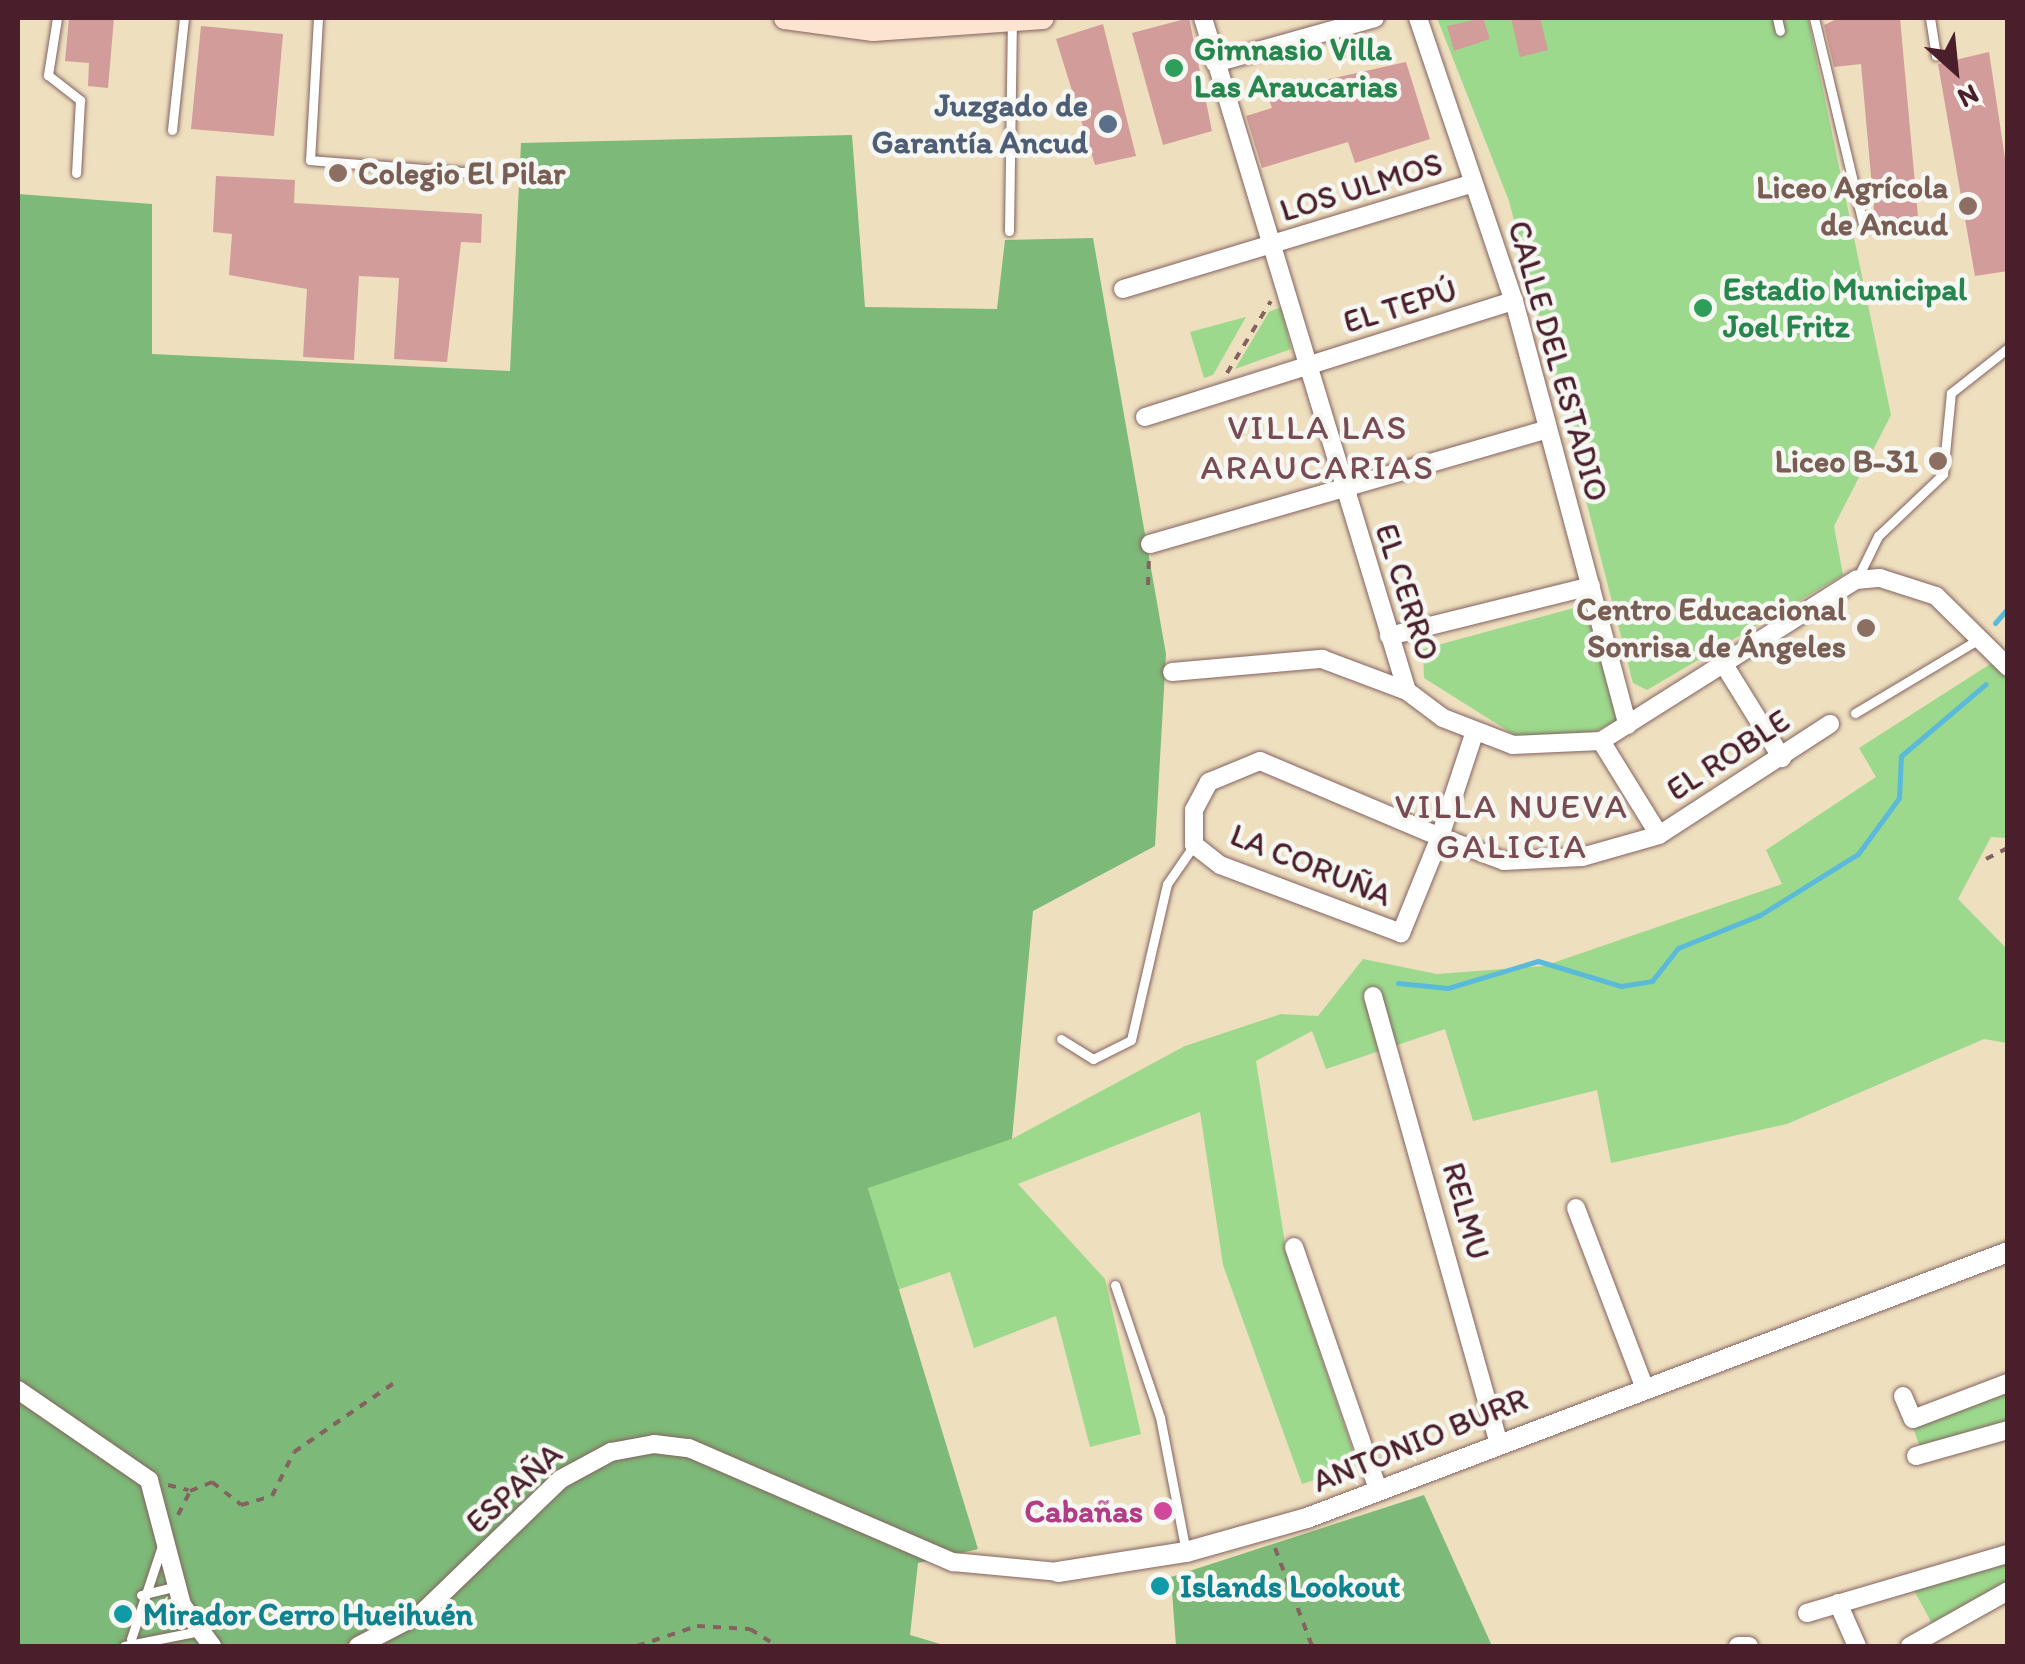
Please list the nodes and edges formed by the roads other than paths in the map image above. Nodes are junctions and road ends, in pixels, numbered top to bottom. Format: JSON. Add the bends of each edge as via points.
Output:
{"nodes":[{"id":1,"x":57,"y":18,"type":"edge"},
{"id":2,"x":184,"y":18,"type":"edge"},
{"id":3,"x":318,"y":18,"type":"edge"},
{"id":4,"x":786,"y":18,"type":"edge"},
{"id":5,"x":1043,"y":18,"type":"edge"},
{"id":6,"x":1203,"y":18,"type":"edge"},
{"id":7,"x":1375,"y":18,"type":"edge"},
{"id":8,"x":1418,"y":18,"type":"edge"},
{"id":9,"x":1777,"y":18,"type":"edge"},
{"id":10,"x":1814,"y":18,"type":"edge"},
{"id":11,"x":1930,"y":18,"type":"edge"},
{"id":12,"x":972,"y":24,"type":"edge"},
{"id":13,"x":1012,"y":26,"type":"junction"},
{"id":14,"x":1780,"y":30,"type":"dead end"},
{"id":15,"x":1936,"y":56,"type":"dead end"},
{"id":16,"x":1215,"y":63,"type":"junction"},
{"id":17,"x":172,"y":130,"type":"dead end"},
{"id":18,"x":76,"y":172,"type":"dead end"},
{"id":19,"x":486,"y":174,"type":"dead end"},
{"id":20,"x":1473,"y":184,"type":"junction"},
{"id":21,"x":1864,"y":228,"type":"dead end"},
{"id":22,"x":1009,"y":231,"type":"dead end"},
{"id":23,"x":1267,"y":248,"type":"junction"},
{"id":24,"x":1122,"y":289,"type":"dead end"},
{"id":25,"x":1514,"y":301,"type":"junction"},
{"id":26,"x":2008,"y":348,"type":"edge"},
{"id":27,"x":1303,"y":368,"type":"junction"},
{"id":28,"x":1145,"y":417,"type":"dead end"},
{"id":29,"x":1548,"y":429,"type":"junction"},
{"id":30,"x":1342,"y":488,"type":"junction"},
{"id":31,"x":1150,"y":544,"type":"road end"},
{"id":32,"x":1856,"y":580,"type":"junction"},
{"id":33,"x":1591,"y":586,"type":"junction"},
{"id":34,"x":1389,"y":636,"type":"junction"},
{"id":35,"x":1984,"y":636,"type":"junction"},
{"id":36,"x":1723,"y":663,"type":"junction"},
{"id":37,"x":2008,"y":667,"type":"edge"},
{"id":38,"x":1172,"y":672,"type":"dead end"},
{"id":39,"x":1407,"y":691,"type":"junction"},
{"id":40,"x":1854,"y":713,"type":"dead end"},
{"id":41,"x":1830,"y":724,"type":"dead end"},
{"id":42,"x":1628,"y":725,"type":"junction"},
{"id":43,"x":1474,"y":734,"type":"junction"},
{"id":44,"x":1602,"y":741,"type":"junction"},
{"id":45,"x":1782,"y":758,"type":"junction"},
{"id":46,"x":1200,"y":794,"type":"joint"},
{"id":47,"x":1659,"y":836,"type":"junction"},
{"id":48,"x":1440,"y":837,"type":"junction"},
{"id":49,"x":1194,"y":845,"type":"junction"},
{"id":50,"x":1373,"y":996,"type":"dead end"},
{"id":51,"x":1061,"y":1039,"type":"dead end"},
{"id":52,"x":1576,"y":1208,"type":"dead end"},
{"id":53,"x":1294,"y":1247,"type":"dead end"},
{"id":54,"x":2008,"y":1252,"type":"edge"},
{"id":55,"x":1114,"y":1284,"type":"dead end"},
{"id":56,"x":2008,"y":1383,"type":"edge"},
{"id":57,"x":1643,"y":1384,"type":"junction"},
{"id":58,"x":18,"y":1390,"type":"edge"},
{"id":59,"x":1903,"y":1396,"type":"dead end"},
{"id":60,"x":2008,"y":1430,"type":"edge"},
{"id":61,"x":1498,"y":1442,"type":"junction"},
{"id":62,"x":1916,"y":1456,"type":"dead end"},
{"id":63,"x":1378,"y":1490,"type":"junction"},
{"id":64,"x":841,"y":1519,"type":"joint"},
{"id":65,"x":169,"y":1534,"type":"junction"},
{"id":66,"x":1186,"y":1552,"type":"junction"},
{"id":67,"x":2008,"y":1554,"type":"edge"},
{"id":68,"x":1058,"y":1572,"type":"joint"},
{"id":69,"x":176,"y":1586,"type":"junction"},
{"id":70,"x":2008,"y":1592,"type":"edge"},
{"id":71,"x":142,"y":1595,"type":"junction"},
{"id":72,"x":1838,"y":1603,"type":"junction"},
{"id":73,"x":1806,"y":1614,"type":"dead end"},
{"id":74,"x":195,"y":1632,"type":"junction"},
{"id":75,"x":127,"y":1643,"type":"edge"},
{"id":76,"x":212,"y":1646,"type":"edge"},
{"id":77,"x":358,"y":1646,"type":"edge"},
{"id":78,"x":1738,"y":1646,"type":"edge"},
{"id":79,"x":1749,"y":1646,"type":"edge"},
{"id":80,"x":1857,"y":1646,"type":"edge"},
{"id":81,"x":1910,"y":1646,"type":"edge"}],
"edges":[{"from":1,"to":18,"type":"lane","via":[[48,76],[80,100]]},
{"from":2,"to":17,"type":"lane"},
{"from":3,"to":19,"type":"lane","via":[[310,160]]},
{"from":4,"to":12,"type":"main road"},
{"from":5,"to":13,"type":"main road"},
{"from":6,"to":16,"type":"street","name":"EL CERRO"},
{"from":7,"to":16,"type":"street"},
{"from":8,"to":20,"type":"street","name":"CALLE DEL ESTADIO"},
{"from":9,"to":14,"type":"lane"},
{"from":10,"to":21,"type":"lane"},
{"from":11,"to":15,"type":"lane"},
{"from":12,"to":13,"type":"main road"},
{"from":13,"to":22,"type":"lane"},
{"from":16,"to":23,"type":"street","name":"EL CERRO"},
{"from":20,"to":23,"type":"street","name":"LOS ULMOS"},
{"from":20,"to":25,"type":"street","name":"CALLE DEL ESTADIO"},
{"from":23,"to":24,"type":"street","name":"LOS ULMOS"},
{"from":23,"to":27,"type":"street","name":"EL CERRO"},
{"from":25,"to":27,"type":"street","name":"EL TEPÚ"},
{"from":25,"to":29,"type":"street","name":"CALLE DEL ESTADIO"},
{"from":26,"to":32,"type":"lane","via":[[1951,393],[1944,474],[1878,536]]},
{"from":27,"to":28,"type":"street","name":"EL TEPÚ"},
{"from":27,"to":30,"type":"street","name":"EL CERRO"},
{"from":29,"to":30,"type":"street"},
{"from":29,"to":33,"type":"street","name":"CALLE DEL ESTADIO"},
{"from":30,"to":31,"type":"street"},
{"from":30,"to":34,"type":"street","name":"EL CERRO"},
{"from":32,"to":35,"type":"street","via":[[1920,588]]},
{"from":32,"to":36,"type":"street","name":"EL CERRO"},
{"from":33,"to":34,"type":"street"},
{"from":33,"to":42,"type":"street","name":"CALLE DEL ESTADIO"},
{"from":34,"to":39,"type":"street","name":"EL CERRO"},
{"from":35,"to":37,"type":"street"},
{"from":35,"to":40,"type":"lane"},
{"from":36,"to":42,"type":"street","name":"EL CERRO"},
{"from":36,"to":45,"type":"street"},
{"from":38,"to":39,"type":"street","via":[[1322,659]]},
{"from":39,"to":43,"type":"street","name":"EL CERRO"},
{"from":41,"to":45,"type":"street","name":"EL ROBLE"},
{"from":42,"to":44,"type":"street","name":"EL CERRO"},
{"from":43,"to":44,"type":"street","name":"EL CERRO","via":[[1558,750]]},
{"from":43,"to":48,"type":"street"},
{"from":44,"to":47,"type":"street","name":"EL ROBLE"},
{"from":45,"to":47,"type":"street","name":"EL ROBLE"},
{"from":46,"to":48,"type":"street","name":"EL ROBLE","via":[[1226,771],[1260,761]]},
{"from":46,"to":49,"type":"street","name":"LA CORUÑA"},
{"from":47,"to":48,"type":"street","name":"EL ROBLE","via":[[1524,862]]},
{"from":48,"to":49,"type":"street","name":"LA CORUÑA","via":[[1401,934],[1220,864]]},
{"from":49,"to":51,"type":"lane","via":[[1170,874],[1131,1040],[1093,1060]]},
{"from":50,"to":61,"type":"street","name":"RELMU"},
{"from":52,"to":57,"type":"street"},
{"from":53,"to":63,"type":"street"},
{"from":54,"to":57,"type":"street","name":"ANTONIO BURR"},
{"from":55,"to":66,"type":"lane","via":[[1160,1417]]},
{"from":56,"to":59,"type":"street","via":[[1913,1420]]},
{"from":57,"to":61,"type":"street","name":"ANTONIO BURR"},
{"from":58,"to":65,"type":"street","via":[[149,1480]]},
{"from":60,"to":62,"type":"street"},
{"from":61,"to":63,"type":"street","name":"ANTONIO BURR"},
{"from":63,"to":66,"type":"street","name":"ANTONIO BURR"},
{"from":64,"to":68,"type":"street","name":"ANTONIO BURR","via":[[953,1562]]},
{"from":64,"to":77,"type":"street","name":"ESPAÑA","via":[[690,1448],[611,1452],[561,1479],[422,1612]]},
{"from":65,"to":69,"type":"street"},
{"from":65,"to":71,"type":"lane"},
{"from":66,"to":68,"type":"street","name":"ANTONIO BURR"},
{"from":67,"to":72,"type":"street"},
{"from":69,"to":71,"type":"lane"},
{"from":69,"to":74,"type":"street"},
{"from":70,"to":81,"type":"street"},
{"from":71,"to":75,"type":"lane"},
{"from":72,"to":73,"type":"street"},
{"from":72,"to":80,"type":"street"},
{"from":74,"to":75,"type":"lane"},
{"from":74,"to":76,"type":"street"},
{"from":78,"to":79,"type":"street"}]}
